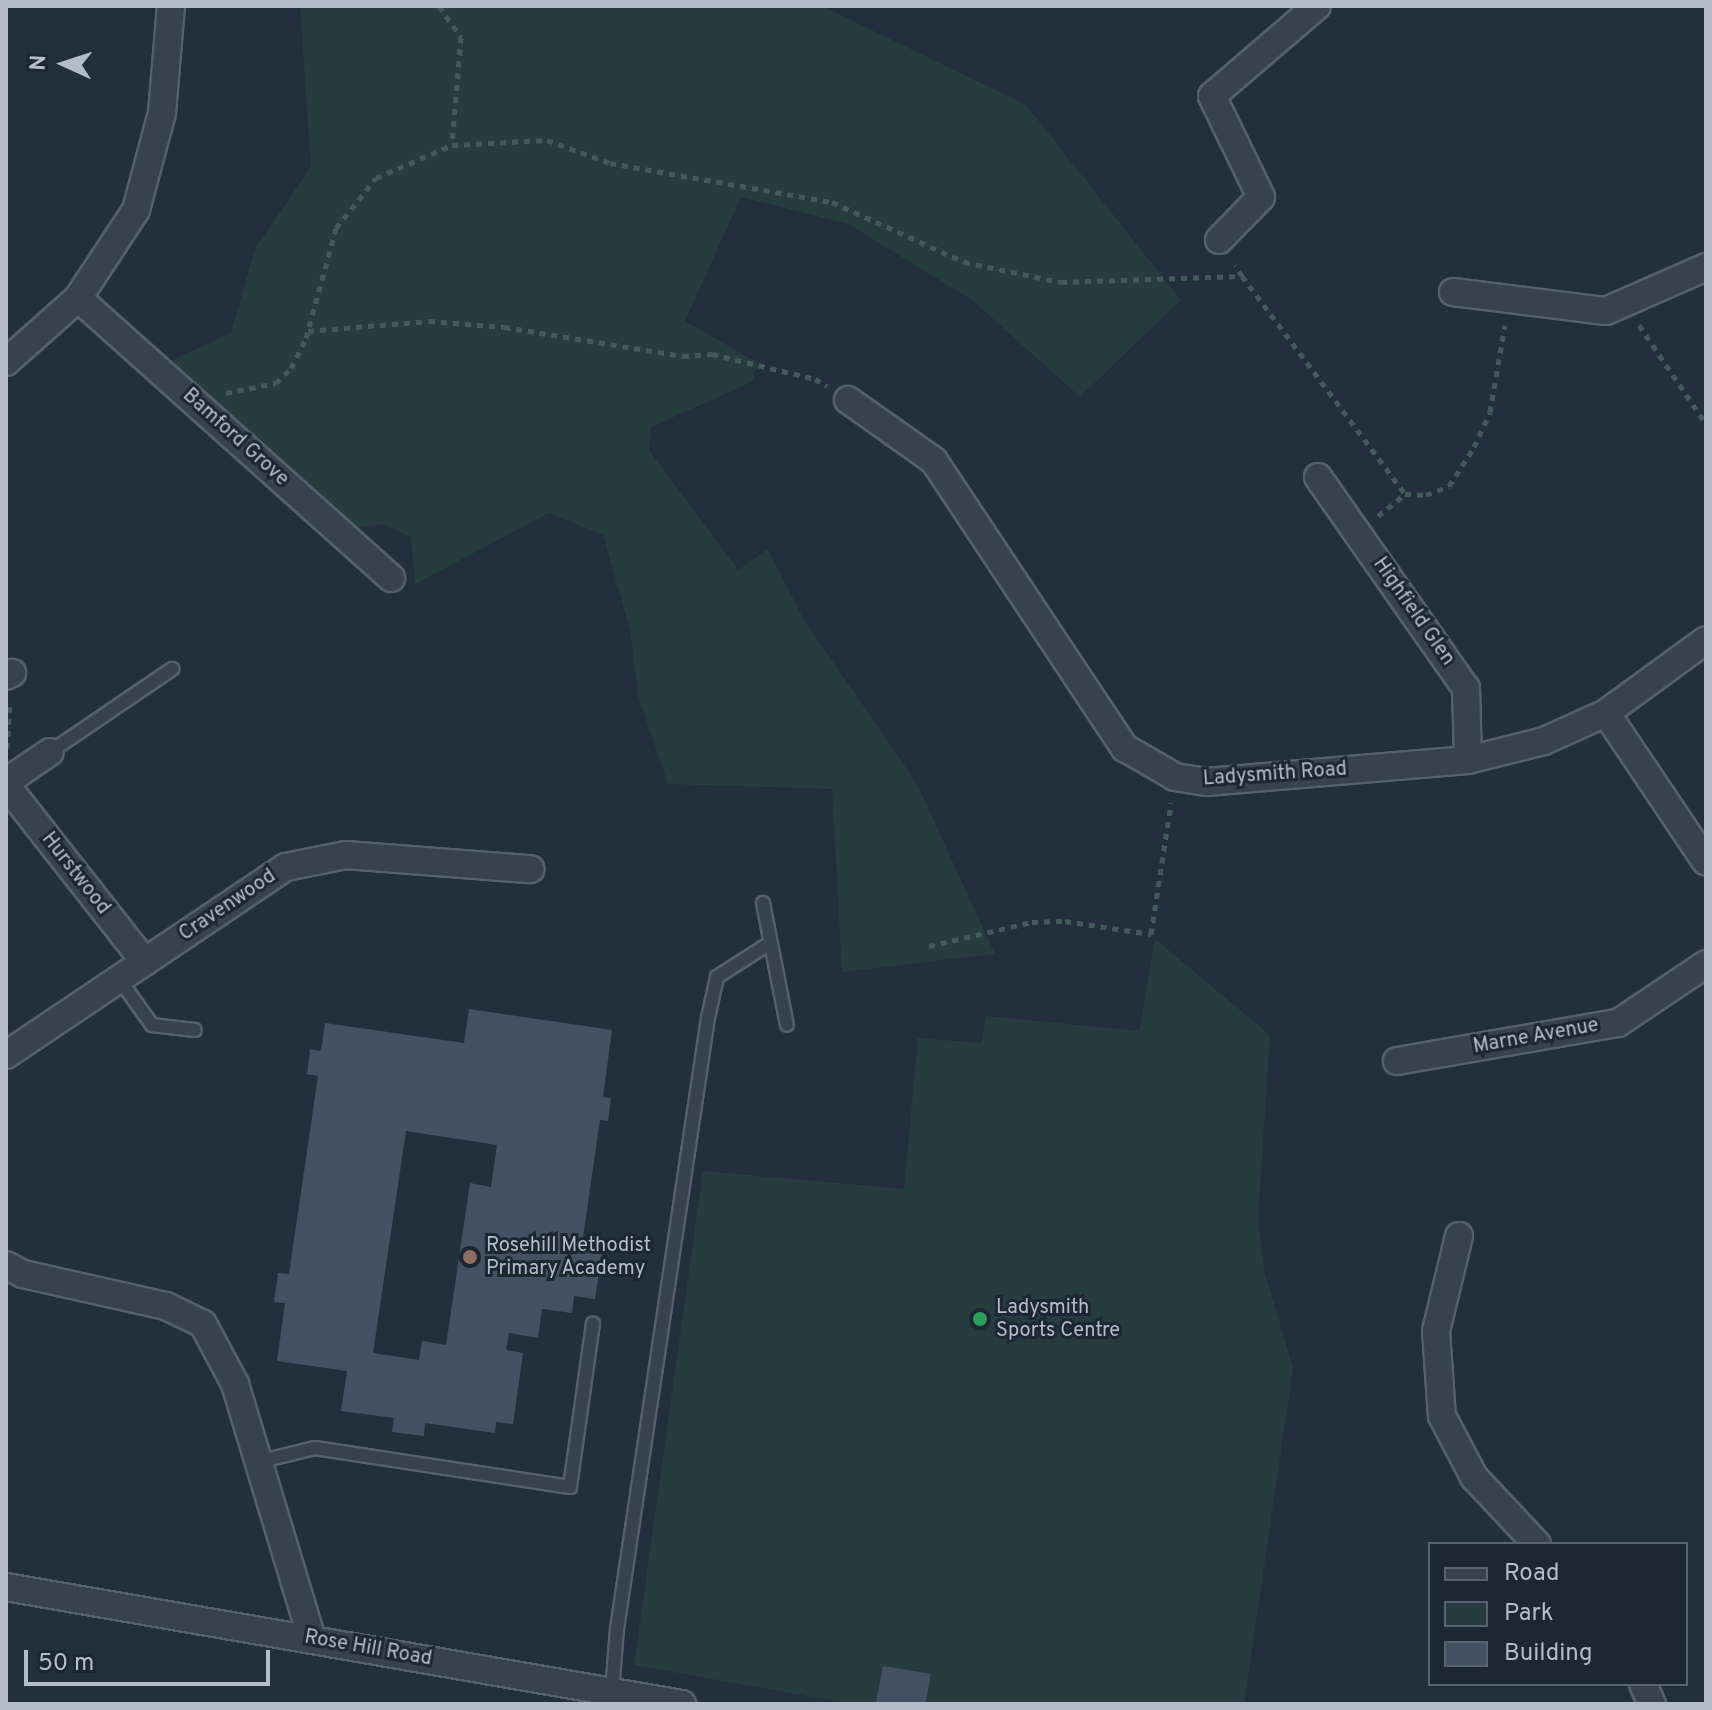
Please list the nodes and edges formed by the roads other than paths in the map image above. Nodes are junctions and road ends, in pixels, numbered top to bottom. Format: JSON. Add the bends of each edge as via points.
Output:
{"nodes":[{"id":1,"x":171,"y":6,"type":"edge"},
{"id":2,"x":1317,"y":6,"type":"edge"},
{"id":3,"x":1219,"y":240,"type":"road end"},
{"id":4,"x":1706,"y":267,"type":"edge"},
{"id":5,"x":1453,"y":292,"type":"dead end"},
{"id":6,"x":78,"y":298,"type":"junction"},
{"id":7,"x":6,"y":362,"type":"edge"},
{"id":8,"x":848,"y":400,"type":"road end"},
{"id":9,"x":1318,"y":477,"type":"dead end"},
{"id":10,"x":391,"y":578,"type":"dead end"},
{"id":11,"x":1706,"y":640,"type":"edge"},
{"id":12,"x":172,"y":669,"type":"dead end"},
{"id":13,"x":1606,"y":713,"type":"junction"},
{"id":14,"x":50,"y":752,"type":"joint"},
{"id":15,"x":1468,"y":760,"type":"junction"},
{"id":16,"x":6,"y":784,"type":"edge"},
{"id":17,"x":1706,"y":862,"type":"edge"},
{"id":18,"x":530,"y":869,"type":"dead end"},
{"id":19,"x":763,"y":903,"type":"dead end"},
{"id":20,"x":770,"y":943,"type":"junction"},
{"id":21,"x":145,"y":962,"type":"junction"},
{"id":22,"x":1706,"y":964,"type":"edge"},
{"id":23,"x":119,"y":979,"type":"junction"},
{"id":24,"x":787,"y":1025,"type":"dead end"},
{"id":25,"x":195,"y":1030,"type":"dead end"},
{"id":26,"x":6,"y":1055,"type":"edge"},
{"id":27,"x":1397,"y":1061,"type":"dead end"},
{"id":28,"x":1459,"y":1236,"type":"dead end"},
{"id":29,"x":6,"y":1265,"type":"edge"},
{"id":30,"x":593,"y":1324,"type":"dead end"},
{"id":31,"x":258,"y":1462,"type":"junction"},
{"id":32,"x":1535,"y":1542,"type":"edge"},
{"id":33,"x":6,"y":1587,"type":"edge"},
{"id":34,"x":312,"y":1639,"type":"junction"},
{"id":35,"x":612,"y":1692,"type":"junction"},
{"id":36,"x":682,"y":1704,"type":"edge"}],
"edges":[{"from":1,"to":6,"type":"street","via":[[162,113],[136,210]]},
{"from":2,"to":3,"type":"street","via":[[1212,96],[1261,197]]},
{"from":4,"to":5,"type":"street","via":[[1606,311]]},
{"from":6,"to":7,"type":"street"},
{"from":6,"to":10,"type":"street","name":"Bamford Grove"},
{"from":8,"to":15,"type":"street","name":"Ladysmith Road","via":[[934,461],[1125,748],[1175,777],[1206,782]]},
{"from":9,"to":15,"type":"street","name":"Highfield Glen","via":[[1466,688]]},
{"from":11,"to":13,"type":"street","name":"Ladysmith Road"},
{"from":12,"to":14,"type":"lane"},
{"from":13,"to":15,"type":"street","name":"Ladysmith Road","via":[[1544,741]]},
{"from":13,"to":17,"type":"street"},
{"from":14,"to":16,"type":"street","name":"Hurstwood"},
{"from":16,"to":21,"type":"street","name":"Hurstwood"},
{"from":18,"to":21,"type":"street","name":"Cravenwood","via":[[346,855],[286,867]]},
{"from":19,"to":20,"type":"lane"},
{"from":20,"to":24,"type":"lane"},
{"from":20,"to":35,"type":"lane","via":[[717,977],[708,1018]]},
{"from":21,"to":23,"type":"street","name":"Cravenwood"},
{"from":22,"to":27,"type":"street","name":"Marne Avenue","via":[[1618,1023]]},
{"from":23,"to":25,"type":"lane","via":[[152,1025]]},
{"from":23,"to":26,"type":"street","name":"Cravenwood"},
{"from":28,"to":32,"type":"street","via":[[1436,1331],[1442,1416],[1474,1477]]},
{"from":29,"to":31,"type":"street","via":[[23,1274],[166,1306],[203,1324],[235,1384]]},
{"from":30,"to":31,"type":"lane","via":[[570,1487],[315,1448]]},
{"from":31,"to":34,"type":"street"},
{"from":33,"to":34,"type":"street","name":"Rose Hill Road"},
{"from":34,"to":35,"type":"street","name":"Rose Hill Road"},
{"from":35,"to":36,"type":"street","name":"Rose Hill Road"}]}
